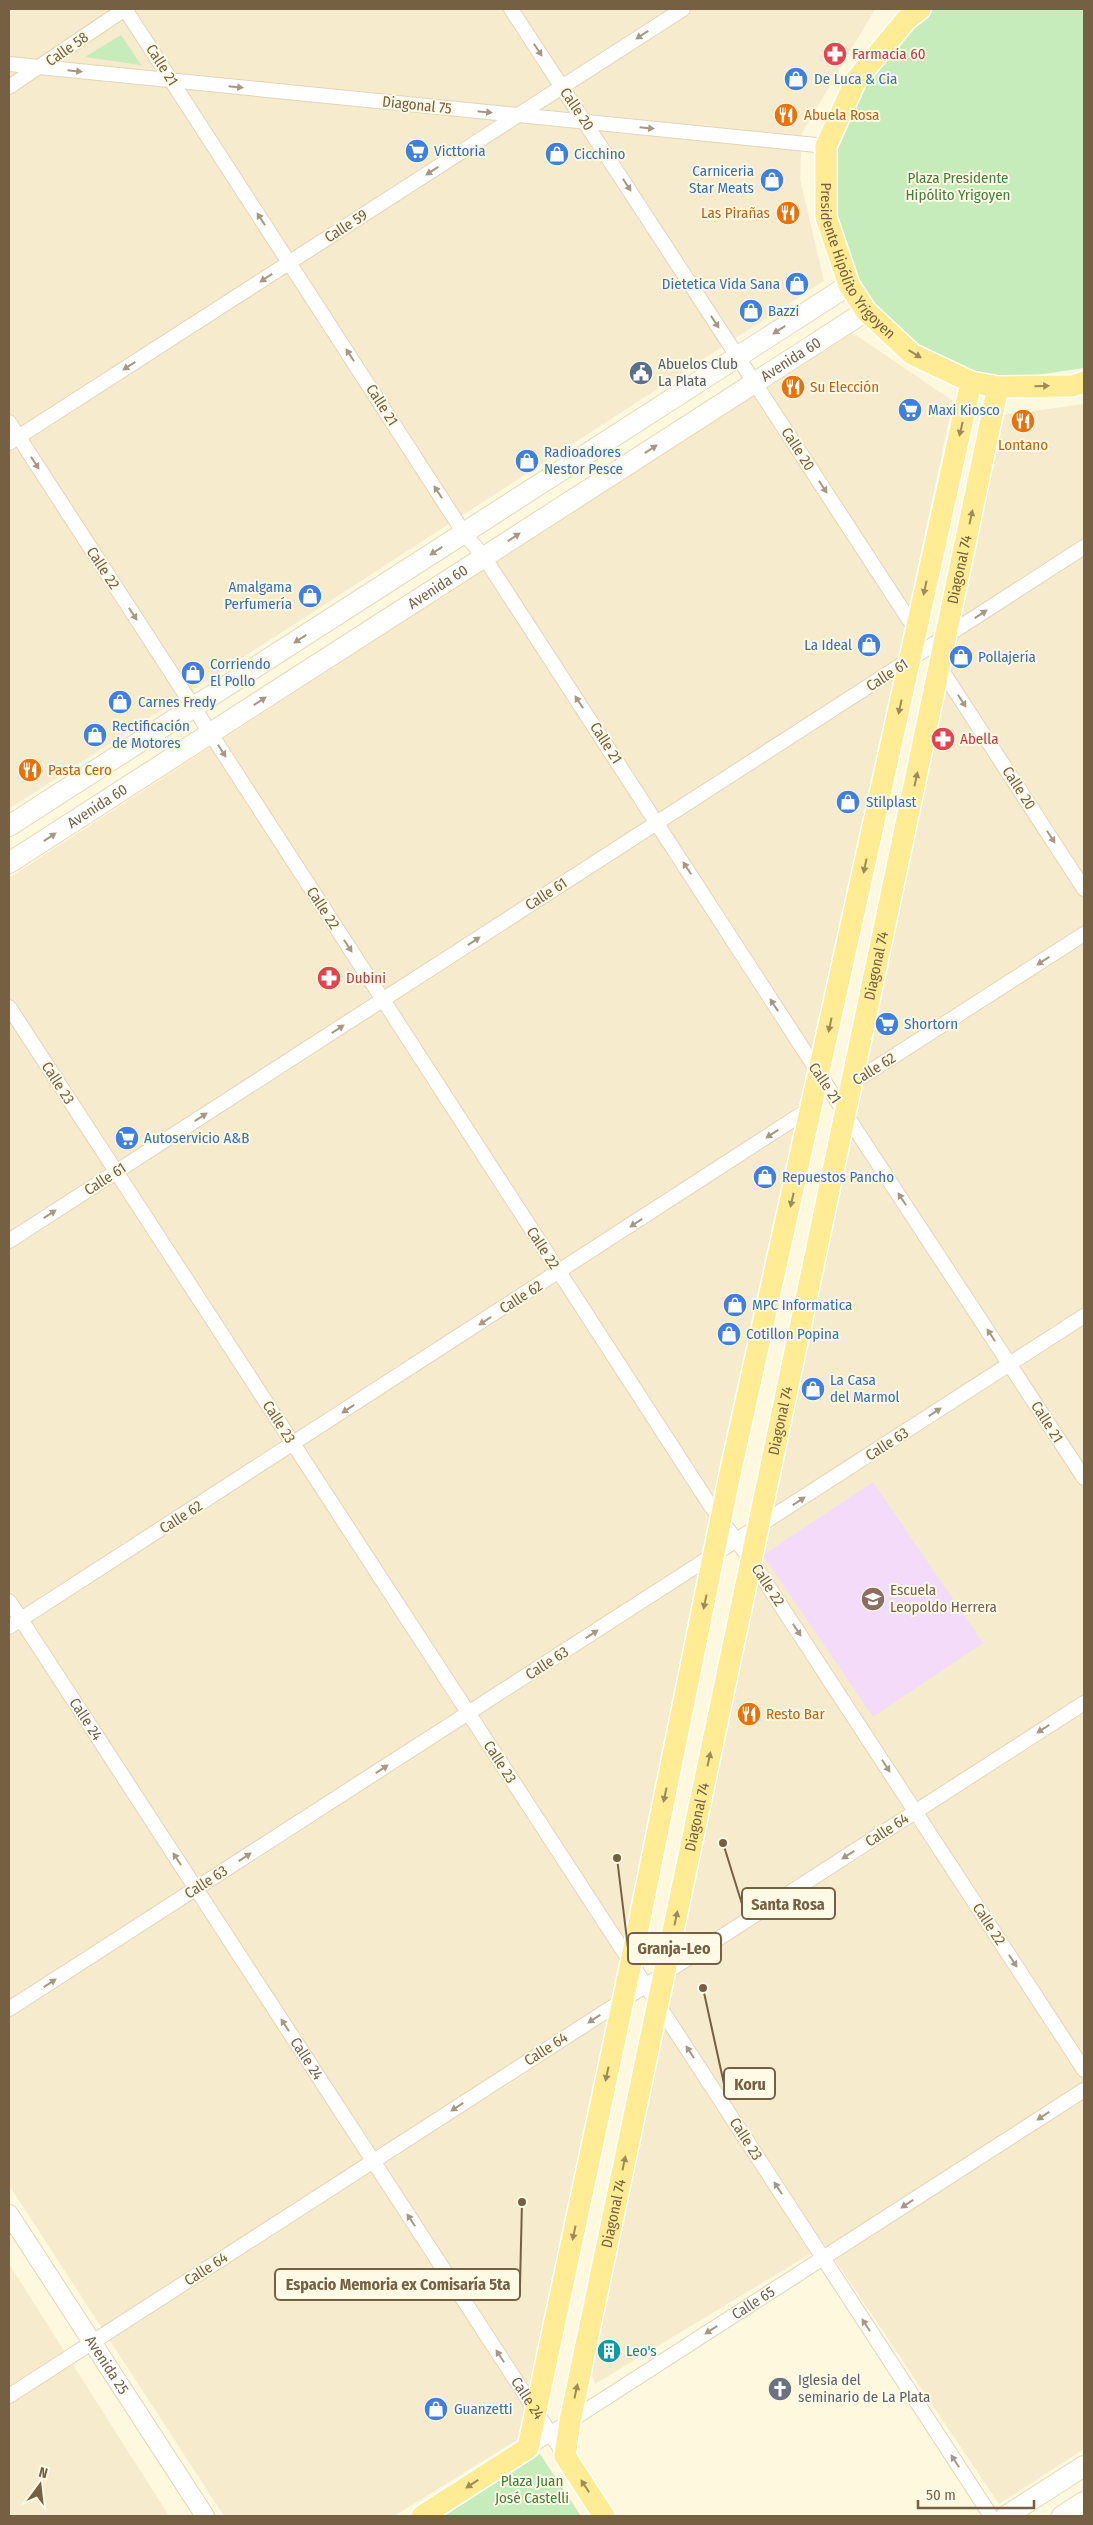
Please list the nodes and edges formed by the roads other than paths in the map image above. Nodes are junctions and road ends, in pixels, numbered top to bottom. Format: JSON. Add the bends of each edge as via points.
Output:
{"nodes":[{"id":1,"x":125,"y":9,"type":"edge"},
{"id":2,"x":511,"y":9,"type":"edge"},
{"id":3,"x":683,"y":9,"type":"edge"},
{"id":4,"x":908,"y":12,"type":"edge"},
{"id":5,"x":9,"y":64,"type":"edge"},
{"id":6,"x":40,"y":67,"type":"junction"},
{"id":7,"x":173,"y":81,"type":"junction"},
{"id":8,"x":9,"y":87,"type":"edge"},
{"id":9,"x":562,"y":87,"type":"junction"},
{"id":10,"x":518,"y":115,"type":"junction"},
{"id":11,"x":586,"y":122,"type":"junction"},
{"id":12,"x":826,"y":146,"type":"junction"},
{"id":13,"x":289,"y":262,"type":"junction"},
{"id":14,"x":849,"y":285,"type":"junction"},
{"id":15,"x":866,"y":311,"type":"junction"},
{"id":16,"x":738,"y":357,"type":"junction"},
{"id":17,"x":754,"y":382,"type":"junction"},
{"id":18,"x":971,"y":382,"type":"junction"},
{"id":19,"x":1084,"y":382,"type":"edge"},
{"id":20,"x":998,"y":387,"type":"junction"},
{"id":21,"x":9,"y":422,"type":"edge"},
{"id":22,"x":14,"y":440,"type":"edge"},
{"id":23,"x":464,"y":533,"type":"junction"},
{"id":24,"x":1084,"y":547,"type":"edge"},
{"id":25,"x":484,"y":557,"type":"junction"},
{"id":26,"x":916,"y":630,"type":"junction"},
{"id":27,"x":946,"y":636,"type":"junction"},
{"id":28,"x":919,"y":654,"type":"junction"},
{"id":29,"x":939,"y":666,"type":"junction"},
{"id":30,"x":193,"y":707,"type":"junction"},
{"id":31,"x":210,"y":733,"type":"junction"},
{"id":32,"x":657,"y":822,"type":"junction"},
{"id":33,"x":9,"y":826,"type":"edge"},
{"id":34,"x":9,"y":863,"type":"edge"},
{"id":35,"x":1084,"y":889,"type":"edge"},
{"id":36,"x":1084,"y":934,"type":"edge"},
{"id":37,"x":383,"y":1000,"type":"junction"},
{"id":38,"x":9,"y":1007,"type":"edge"},
{"id":39,"x":820,"y":1075,"type":"junction"},
{"id":40,"x":852,"y":1083,"type":"junction"},
{"id":41,"x":833,"y":1095,"type":"junction"},
{"id":42,"x":813,"y":1107,"type":"junction"},
{"id":43,"x":846,"y":1113,"type":"junction"},
{"id":44,"x":116,"y":1172,"type":"junction"},
{"id":45,"x":9,"y":1241,"type":"edge"},
{"id":46,"x":559,"y":1273,"type":"junction"},
{"id":47,"x":1084,"y":1316,"type":"edge"},
{"id":48,"x":1010,"y":1364,"type":"junction"},
{"id":49,"x":293,"y":1444,"type":"junction"},
{"id":50,"x":1084,"y":1478,"type":"edge"},
{"id":51,"x":721,"y":1521,"type":"junction"},
{"id":52,"x":758,"y":1528,"type":"junction"},
{"id":53,"x":736,"y":1541,"type":"junction"},
{"id":54,"x":715,"y":1554,"type":"junction"},
{"id":55,"x":751,"y":1560,"type":"junction"},
{"id":56,"x":9,"y":1601,"type":"edge"},
{"id":57,"x":21,"y":1620,"type":"junction"},
{"id":58,"x":9,"y":1628,"type":"edge"},
{"id":59,"x":1084,"y":1703,"type":"edge"},
{"id":60,"x":468,"y":1713,"type":"junction"},
{"id":61,"x":916,"y":1811,"type":"junction"},
{"id":62,"x":196,"y":1889,"type":"junction"},
{"id":63,"x":631,"y":1963,"type":"junction"},
{"id":64,"x":664,"y":1974,"type":"junction"},
{"id":65,"x":646,"y":1986,"type":"junction"},
{"id":66,"x":622,"y":2000,"type":"junction"},
{"id":67,"x":658,"y":2003,"type":"junction"},
{"id":68,"x":9,"y":2009,"type":"edge"},
{"id":69,"x":1084,"y":2070,"type":"edge"},
{"id":70,"x":1084,"y":2090,"type":"edge"},
{"id":71,"x":373,"y":2161,"type":"junction"},
{"id":72,"x":9,"y":2214,"type":"edge"},
{"id":73,"x":823,"y":2258,"type":"junction"},
{"id":74,"x":92,"y":2342,"type":"junction"},
{"id":75,"x":9,"y":2396,"type":"edge"},
{"id":76,"x":536,"y":2412,"type":"junction"},
{"id":77,"x":570,"y":2421,"type":"junction"},
{"id":78,"x":550,"y":2434,"type":"junction"},
{"id":79,"x":528,"y":2448,"type":"junction"},
{"id":80,"x":565,"y":2456,"type":"junction"},
{"id":81,"x":1084,"y":2466,"type":"edge"},
{"id":82,"x":1084,"y":2502,"type":"edge"},
{"id":83,"x":205,"y":2516,"type":"edge"},
{"id":84,"x":422,"y":2516,"type":"edge"},
{"id":85,"x":604,"y":2516,"type":"edge"},
{"id":86,"x":991,"y":2516,"type":"edge"},
{"id":87,"x":1006,"y":2516,"type":"edge"},
{"id":88,"x":1062,"y":2516,"type":"edge"}],
"edges":[{"from":1,"to":6,"type":"street","name":"Calle 58"},
{"from":1,"to":7,"type":"street","name":"Calle 21"},
{"from":2,"to":9,"type":"street","name":"Calle 20","one_way":true},
{"from":3,"to":9,"type":"street","name":"Calle 59","one_way":true},
{"from":4,"to":12,"type":"main road","name":"Presidente Hipólito Yrigoyen","via":[[856,80]]},
{"from":5,"to":6,"type":"street","name":"Diagonal 75"},
{"from":6,"to":7,"type":"street","name":"Diagonal 75","one_way":true},
{"from":6,"to":8,"type":"street","name":"Calle 58"},
{"from":7,"to":10,"type":"street","name":"Diagonal 75","one_way":true},
{"from":13,"to":7,"type":"street","name":"Calle 21","one_way":true},
{"from":9,"to":10,"type":"street","name":"Calle 59"},
{"from":9,"to":11,"type":"street","name":"Calle 20"},
{"from":10,"to":11,"type":"street","name":"Diagonal 75"},
{"from":10,"to":13,"type":"street","name":"Calle 59","one_way":true},
{"from":11,"to":12,"type":"street","name":"Diagonal 75","one_way":true},
{"from":11,"to":16,"type":"street","name":"Calle 20","one_way":true},
{"from":12,"to":14,"type":"main road","name":"Presidente Hipólito Yrigoyen","via":[[826,217]]},
{"from":13,"to":22,"type":"street","name":"Calle 59","one_way":true},
{"from":23,"to":13,"type":"street","name":"Calle 21","one_way":true},
{"from":14,"to":15,"type":"main road","name":"Presidente Hipólito Yrigoyen"},
{"from":14,"to":16,"type":"main road","name":"Avenida 60","one_way":true},
{"from":15,"to":17,"type":"main road","name":"Avenida 60"},
{"from":15,"to":18,"type":"main road","name":"Presidente Hipólito Yrigoyen","one_way":true,"via":[[912,354]]},
{"from":16,"to":17,"type":"street","name":"Calle 20"},
{"from":16,"to":23,"type":"main road","name":"Avenida 60"},
{"from":25,"to":17,"type":"main road","name":"Avenida 60","one_way":true},
{"from":17,"to":26,"type":"street","name":"Calle 20","one_way":true},
{"from":18,"to":20,"type":"main road","name":"Presidente Hipólito Yrigoyen"},
{"from":18,"to":26,"type":"main road","name":"Diagonal 74","one_way":true},
{"from":20,"to":19,"type":"main road","name":"Presidente Hipólito Yrigoyen","one_way":true,"via":[[1072,386]]},
{"from":27,"to":20,"type":"main road","name":"Diagonal 74","one_way":true},
{"from":21,"to":22,"type":"street","name":"Calle 22"},
{"from":22,"to":30,"type":"street","name":"Calle 22","one_way":true},
{"from":23,"to":25,"type":"street","name":"Calle 21"},
{"from":23,"to":30,"type":"main road","name":"Avenida 60","one_way":true},
{"from":27,"to":24,"type":"street","name":"Calle 61","one_way":true},
{"from":31,"to":25,"type":"main road","name":"Avenida 60","one_way":true},
{"from":32,"to":25,"type":"street","name":"Calle 21","one_way":true},
{"from":26,"to":28,"type":"main road","name":"Diagonal 74"},
{"from":27,"to":28,"type":"street","name":"Calle 61"},
{"from":27,"to":29,"type":"main road","name":"Diagonal 74"},
{"from":28,"to":29,"type":"street","name":"Calle 20"},
{"from":28,"to":32,"type":"street","name":"Calle 61"},
{"from":28,"to":39,"type":"main road","name":"Diagonal 74","one_way":true},
{"from":29,"to":35,"type":"street","name":"Calle 20","one_way":true},
{"from":40,"to":29,"type":"main road","name":"Diagonal 74","one_way":true},
{"from":30,"to":31,"type":"street","name":"Calle 22"},
{"from":30,"to":33,"type":"main road","name":"Avenida 60"},
{"from":34,"to":31,"type":"main road","name":"Avenida 60","one_way":true},
{"from":31,"to":37,"type":"street","name":"Calle 22","one_way":true},
{"from":37,"to":32,"type":"street","name":"Calle 61","one_way":true},
{"from":39,"to":32,"type":"street","name":"Calle 21","one_way":true},
{"from":36,"to":40,"type":"street","name":"Calle 62","one_way":true},
{"from":44,"to":37,"type":"street","name":"Calle 61","one_way":true},
{"from":37,"to":46,"type":"street","name":"Calle 22"},
{"from":38,"to":44,"type":"street","name":"Calle 23"},
{"from":39,"to":41,"type":"street","name":"Calle 21"},
{"from":39,"to":42,"type":"main road","name":"Diagonal 74"},
{"from":40,"to":41,"type":"street","name":"Calle 62"},
{"from":40,"to":43,"type":"main road","name":"Diagonal 74"},
{"from":41,"to":42,"type":"street","name":"Calle 62"},
{"from":41,"to":43,"type":"street","name":"Calle 21"},
{"from":42,"to":46,"type":"street","name":"Calle 62","one_way":true},
{"from":42,"to":51,"type":"main road","name":"Diagonal 74","one_way":true},
{"from":48,"to":43,"type":"street","name":"Calle 21","one_way":true},
{"from":43,"to":52,"type":"main road","name":"Diagonal 74"},
{"from":45,"to":44,"type":"street","name":"Calle 61","one_way":true},
{"from":44,"to":49,"type":"street","name":"Calle 23"},
{"from":46,"to":49,"type":"street","name":"Calle 62","one_way":true},
{"from":46,"to":51,"type":"street","name":"Calle 22"},
{"from":47,"to":48,"type":"street","name":"Calle 63"},
{"from":48,"to":50,"type":"street","name":"Calle 21"},
{"from":52,"to":48,"type":"street","name":"Calle 63","one_way":true},
{"from":49,"to":57,"type":"street","name":"Calle 62"},
{"from":49,"to":60,"type":"street","name":"Calle 23"},
{"from":51,"to":53,"type":"street","name":"Calle 22"},
{"from":51,"to":54,"type":"main road","name":"Diagonal 74"},
{"from":52,"to":53,"type":"street","name":"Calle 63"},
{"from":52,"to":55,"type":"main road","name":"Diagonal 74"},
{"from":53,"to":54,"type":"street","name":"Calle 63"},
{"from":53,"to":55,"type":"street","name":"Calle 22"},
{"from":60,"to":54,"type":"street","name":"Calle 63","one_way":true},
{"from":54,"to":63,"type":"main road","name":"Diagonal 74","one_way":true},
{"from":55,"to":61,"type":"street","name":"Calle 22","one_way":true},
{"from":64,"to":55,"type":"main road","name":"Diagonal 74","one_way":true},
{"from":56,"to":57,"type":"street","name":"Calle 24"},
{"from":57,"to":58,"type":"street","name":"Calle 62"},
{"from":62,"to":57,"type":"street","name":"Calle 24","one_way":true},
{"from":59,"to":61,"type":"street","name":"Calle 64","one_way":true},
{"from":62,"to":60,"type":"street","name":"Calle 63","one_way":true},
{"from":60,"to":63,"type":"street","name":"Calle 23"},
{"from":61,"to":64,"type":"street","name":"Calle 64","one_way":true},
{"from":61,"to":69,"type":"street","name":"Calle 22","one_way":true},
{"from":68,"to":62,"type":"street","name":"Calle 63","one_way":true},
{"from":71,"to":62,"type":"street","name":"Calle 24","one_way":true},
{"from":63,"to":65,"type":"street","name":"Calle 23"},
{"from":63,"to":66,"type":"main road","name":"Diagonal 74"},
{"from":64,"to":65,"type":"street","name":"Calle 64"},
{"from":64,"to":67,"type":"main road","name":"Diagonal 74"},
{"from":65,"to":66,"type":"street","name":"Calle 64"},
{"from":65,"to":67,"type":"street","name":"Calle 23"},
{"from":66,"to":71,"type":"street","name":"Calle 64","one_way":true},
{"from":66,"to":76,"type":"main road","name":"Diagonal 74","one_way":true},
{"from":73,"to":67,"type":"street","name":"Calle 23","one_way":true},
{"from":77,"to":67,"type":"main road","name":"Diagonal 74","one_way":true},
{"from":70,"to":73,"type":"street","name":"Calle 65","one_way":true},
{"from":71,"to":74,"type":"street","name":"Calle 64"},
{"from":76,"to":71,"type":"street","name":"Calle 24","one_way":true},
{"from":72,"to":74,"type":"street","name":"Avenida 25"},
{"from":73,"to":77,"type":"street","name":"Calle 65","one_way":true},
{"from":86,"to":73,"type":"street","name":"Calle 23","one_way":true},
{"from":74,"to":75,"type":"street","name":"Calle 64"},
{"from":74,"to":83,"type":"street","name":"Avenida 25"},
{"from":76,"to":78,"type":"street","name":"Calle 24"},
{"from":76,"to":79,"type":"main road","name":"Diagonal 74"},
{"from":77,"to":78,"type":"street","name":"Calle 65"},
{"from":77,"to":80,"type":"main road","name":"Diagonal 74"},
{"from":78,"to":79,"type":"street","name":"Calle 65"},
{"from":78,"to":80,"type":"street","name":"Calle 24"},
{"from":79,"to":84,"type":"main road","name":"Calle 65","one_way":true},
{"from":85,"to":80,"type":"main road","name":"Calle 24","one_way":true},
{"from":81,"to":87,"type":"main road"},
{"from":82,"to":88,"type":"main road"}]}
